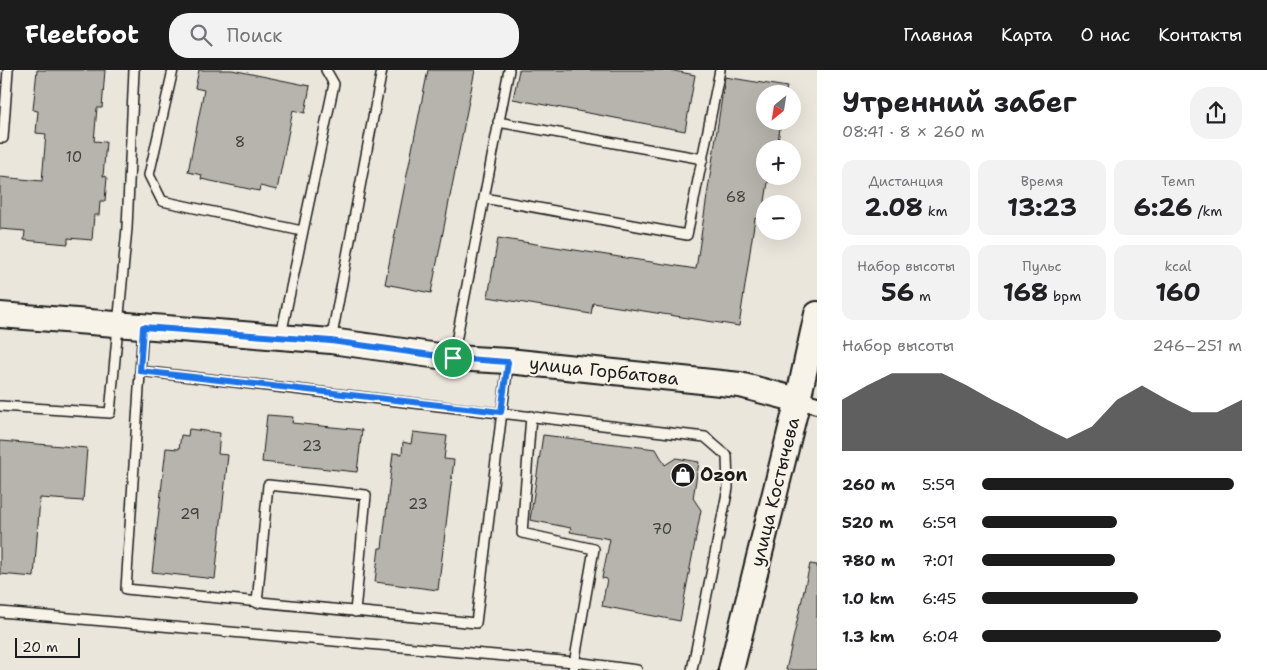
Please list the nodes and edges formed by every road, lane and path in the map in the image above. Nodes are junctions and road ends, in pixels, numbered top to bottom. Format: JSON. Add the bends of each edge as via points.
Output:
{"nodes":[{"id":1,"x":8,"y":70,"type":"edge"},
{"id":2,"x":134,"y":70,"type":"edge"},
{"id":3,"x":172,"y":70,"type":"edge"},
{"id":4,"x":326,"y":70,"type":"edge"},
{"id":5,"x":382,"y":70,"type":"edge"},
{"id":6,"x":509,"y":70,"type":"edge"},
{"id":7,"x":720,"y":70,"type":"edge"},
{"id":8,"x":498,"y":122,"type":"junction"},
{"id":9,"x":0,"y":138,"type":"edge"},
{"id":10,"x":702,"y":159,"type":"junction"},
{"id":11,"x":484,"y":198,"type":"junction"},
{"id":12,"x":302,"y":231,"type":"junction"},
{"id":13,"x":817,"y":314,"type":"edge"},
{"id":14,"x":0,"y":315,"type":"edge"},
{"id":15,"x":119,"y":325,"type":"junction"},
{"id":16,"x":143,"y":327,"type":"junction"},
{"id":17,"x":280,"y":338,"type":"junction"},
{"id":18,"x":331,"y":341,"type":"junction"},
{"id":19,"x":453,"y":358,"type":"junction"},
{"id":20,"x":508,"y":362,"type":"junction"},
{"id":21,"x":140,"y":371,"type":"junction"},
{"id":22,"x":807,"y":403,"type":"edge"},
{"id":23,"x":0,"y":406,"type":"edge"},
{"id":24,"x":501,"y":412,"type":"junction"},
{"id":25,"x":531,"y":416,"type":"junction"},
{"id":26,"x":257,"y":603,"type":"junction"},
{"id":27,"x":0,"y":612,"type":"edge"},
{"id":28,"x":355,"y":612,"type":"junction"},
{"id":29,"x":574,"y":666,"type":"edge"},
{"id":30,"x":637,"y":670,"type":"edge"},
{"id":31,"x":692,"y":670,"type":"edge"},
{"id":32,"x":731,"y":670,"type":"edge"}],
"edges":[{"from":1,"to":9,"type":"lane","via":[[4,138]]},
{"from":2,"to":15,"type":"lane"},
{"from":3,"to":12,"type":"lane","via":[[149,175],[162,201]]},
{"from":4,"to":12,"type":"lane","via":[[334,84]]},
{"from":5,"to":18,"type":"lane"},
{"from":6,"to":8,"type":"lane"},
{"from":7,"to":10,"type":"lane"},
{"from":8,"to":10,"type":"lane"},
{"from":8,"to":11,"type":"lane"},
{"from":10,"to":11,"type":"lane","via":[[687,235]]},
{"from":11,"to":19,"type":"lane"},
{"from":12,"to":17,"type":"lane"},
{"from":13,"to":22,"type":"main road","name":"улица Костычева"},
{"from":14,"to":15,"type":"main road","name":"улица Горбатова"},
{"from":15,"to":16,"type":"main road","name":"улица Горбатова"},
{"from":15,"to":23,"type":"lane","via":[[110,413]]},
{"from":16,"to":17,"type":"main road","name":"улица Горбатова"},
{"from":16,"to":21,"type":"lane"},
{"from":17,"to":18,"type":"main road","name":"улица Горбатова"},
{"from":18,"to":19,"type":"main road","name":"улица Горбатова"},
{"from":19,"to":20,"type":"main road","name":"улица Горбатова"},
{"from":20,"to":22,"type":"main road","name":"улица Горбатова","via":[[740,385]]},
{"from":20,"to":24,"type":"lane"},
{"from":21,"to":24,"type":"lane"},
{"from":21,"to":26,"type":"lane","via":[[126,589]]},
{"from":22,"to":32,"type":"main road","name":"улица Костычева"},
{"from":24,"to":25,"type":"lane"},
{"from":24,"to":28,"type":"lane","via":[[476,623]]},
{"from":25,"to":29,"type":"lane","via":[[522,533],[594,549]]},
{"from":25,"to":31,"type":"lane","via":[[704,437],[727,456],[728,488]]},
{"from":26,"to":28,"type":"lane"},
{"from":26,"to":28,"type":"lane","via":[[268,485],[366,495]]},
{"from":27,"to":29,"type":"lane"},
{"from":29,"to":30,"type":"lane"}]}
